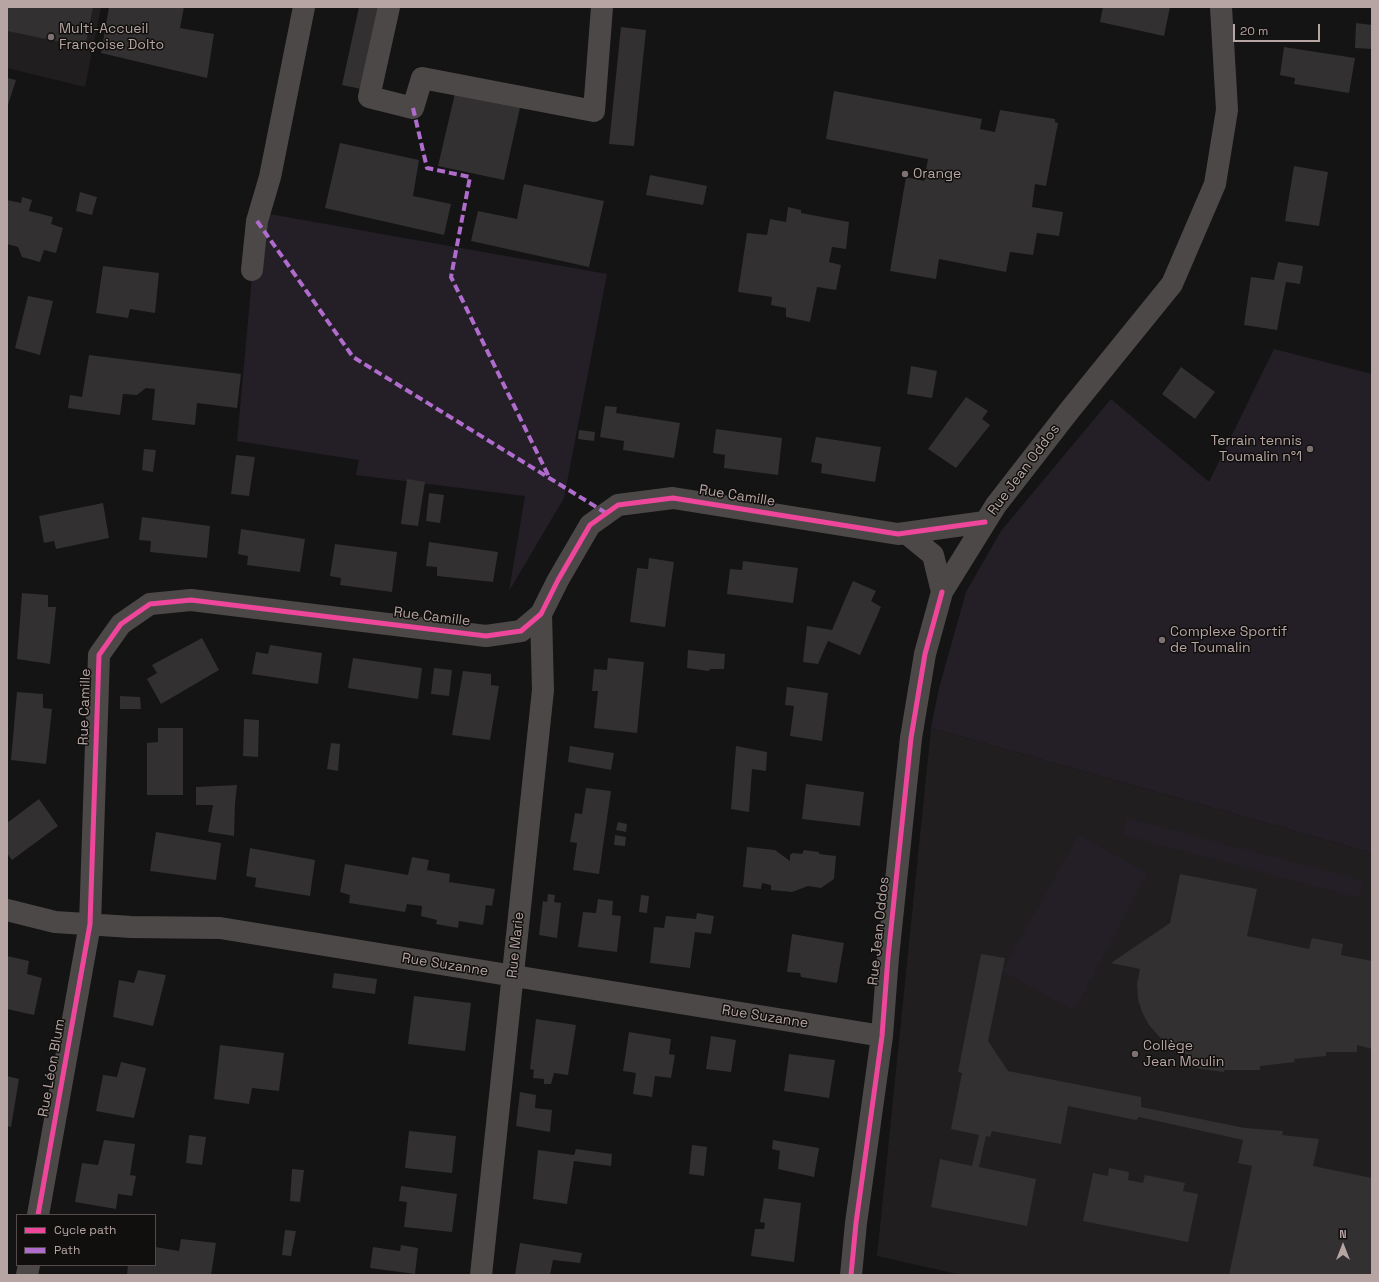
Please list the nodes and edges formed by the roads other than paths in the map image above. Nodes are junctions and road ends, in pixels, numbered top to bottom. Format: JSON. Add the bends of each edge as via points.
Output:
{"nodes":[{"id":1,"x":304,"y":7,"type":"edge"},
{"id":2,"x":388,"y":7,"type":"edge"},
{"id":3,"x":599,"y":7,"type":"edge"},
{"id":4,"x":1221,"y":7,"type":"edge"},
{"id":5,"x":252,"y":270,"type":"dead end"},
{"id":6,"x":985,"y":522,"type":"junction"},
{"id":7,"x":906,"y":533,"type":"junction"},
{"id":8,"x":942,"y":592,"type":"junction"},
{"id":9,"x":541,"y":614,"type":"junction"},
{"id":10,"x":7,"y":910,"type":"edge"},
{"id":11,"x":90,"y":924,"type":"junction"},
{"id":12,"x":512,"y":976,"type":"junction"},
{"id":13,"x":882,"y":1036,"type":"junction"},
{"id":14,"x":38,"y":1214,"type":"edge"},
{"id":15,"x":481,"y":1275,"type":"edge"},
{"id":16,"x":851,"y":1275,"type":"edge"}],
"edges":[{"from":1,"to":5,"type":"street","via":[[270,177],[257,221]]},
{"from":2,"to":3,"type":"street","via":[[369,97],[414,108],[422,78],[594,111]]},
{"from":4,"to":6,"type":"street","name":"Rue Jean Oddos","via":[[1227,110],[1215,184],[1172,284],[1068,411]]},
{"from":6,"to":7,"type":"street","name":"Rue Camille"},
{"from":6,"to":8,"type":"street","name":"Rue Jean Oddos"},
{"from":7,"to":8,"type":"street","via":[[933,555]]},
{"from":7,"to":9,"type":"street","name":"Rue Camille","via":[[898,534],[673,498],[618,505],[590,525]]},
{"from":8,"to":13,"type":"street","name":"Rue Jean Oddos","via":[[925,654],[911,738]]},
{"from":9,"to":11,"type":"street","name":"Rue Camille","via":[[521,631],[486,636],[191,600],[150,604],[121,624],[99,655]]},
{"from":9,"to":12,"type":"street","name":"Rue Marie","via":[[543,690]]},
{"from":10,"to":11,"type":"street","name":"Rue Suzanne","via":[[55,922]]},
{"from":11,"to":12,"type":"street","name":"Rue Suzanne","via":[[220,928]]},
{"from":11,"to":14,"type":"street","name":"Rue Léon Blum"},
{"from":12,"to":13,"type":"street","name":"Rue Suzanne"},
{"from":12,"to":15,"type":"street","name":"Rue Marie"},
{"from":13,"to":16,"type":"street","name":"Rue Jean Oddos"}]}
